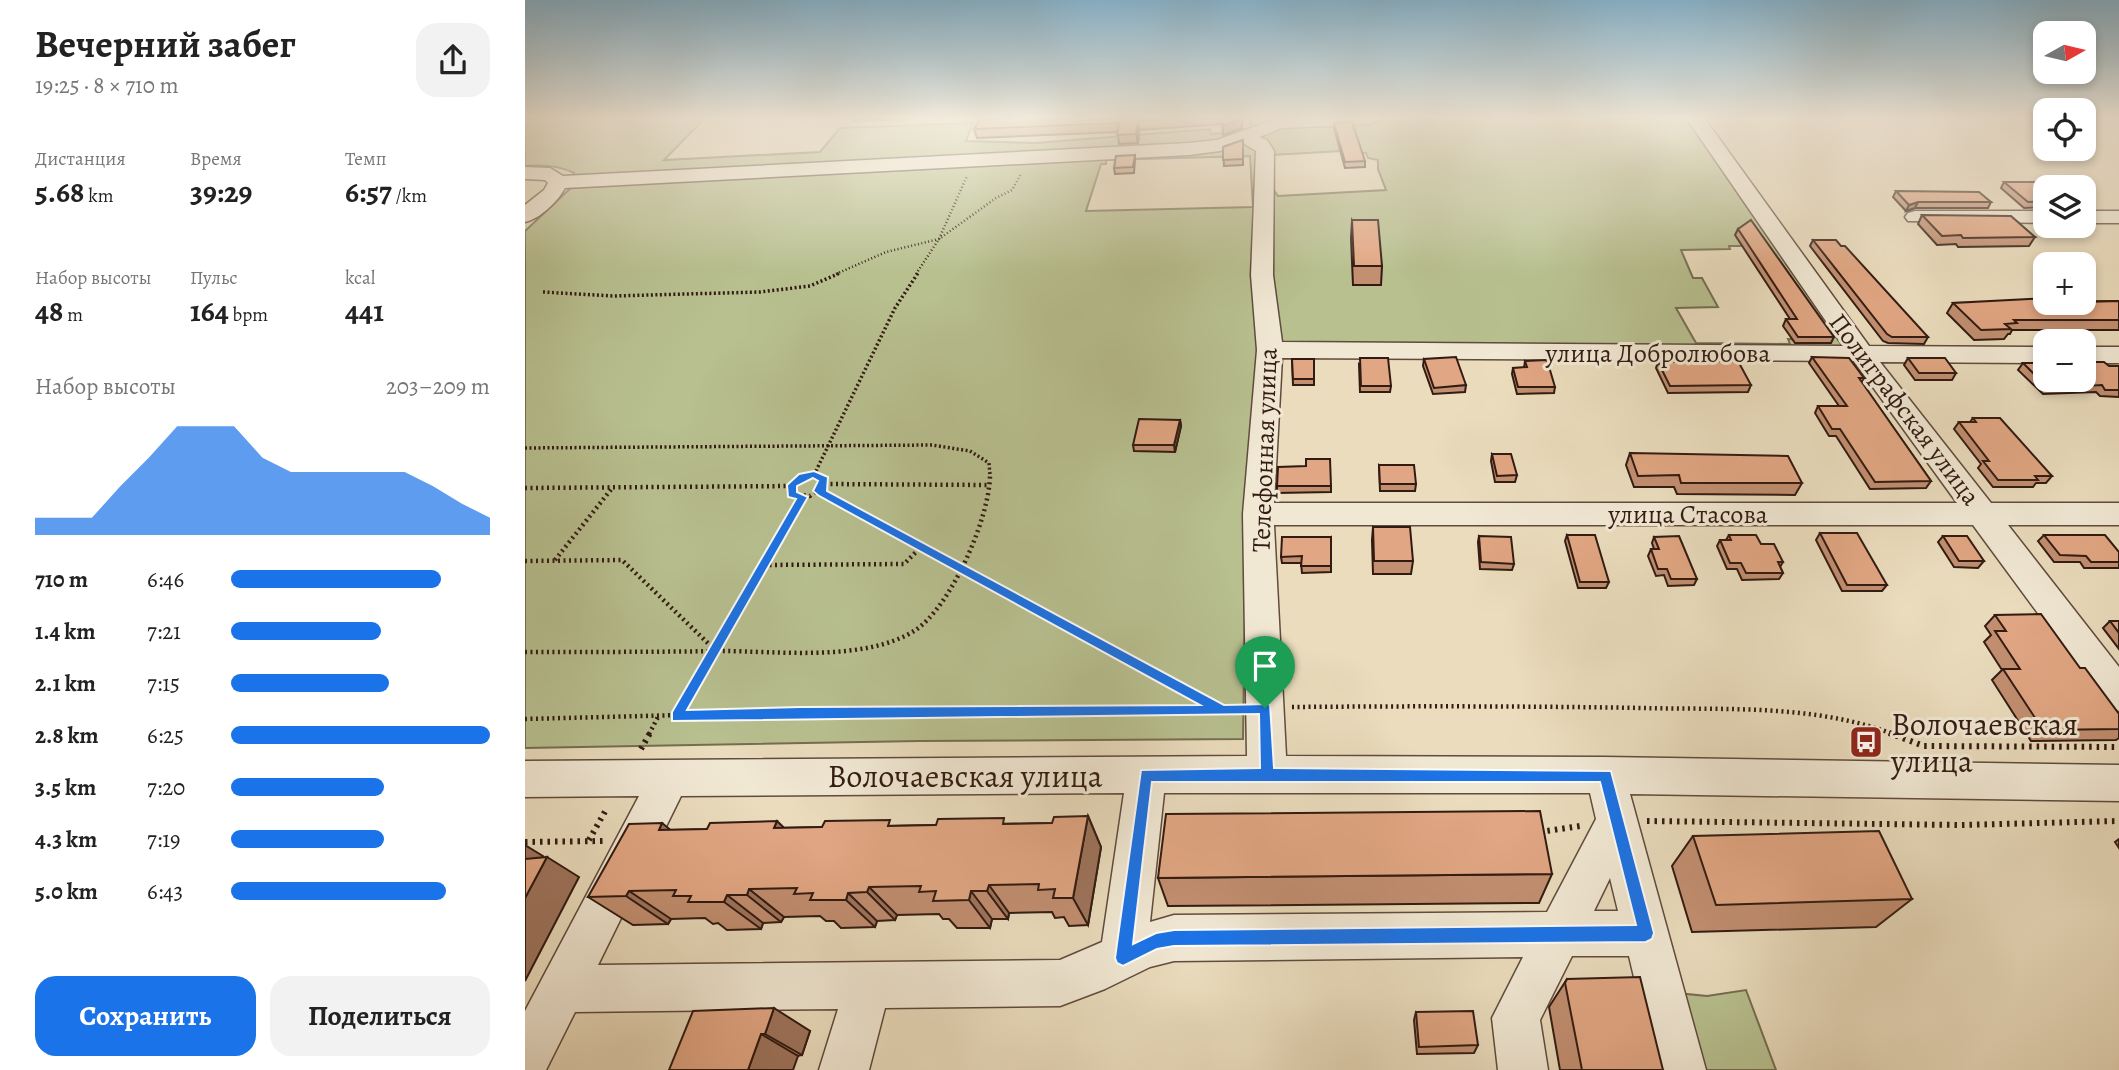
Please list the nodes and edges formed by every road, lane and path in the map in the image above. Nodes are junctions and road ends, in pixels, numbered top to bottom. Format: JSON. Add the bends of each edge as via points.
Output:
{"nodes":[{"id":1,"x":795,"y":169,"type":"edge"},
{"id":2,"x":971,"y":169,"type":"edge"},
{"id":3,"x":1024,"y":169,"type":"edge"},
{"id":4,"x":1265,"y":169,"type":"edge"},
{"id":5,"x":1731,"y":169,"type":"edge"},
{"id":6,"x":525,"y":173,"type":"edge"},
{"id":7,"x":558,"y":182,"type":"junction"},
{"id":8,"x":525,"y":216,"type":"edge"},
{"id":9,"x":1915,"y":217,"type":"dead end"},
{"id":10,"x":2033,"y":217,"type":"edge"},
{"id":11,"x":2096,"y":217,"type":"edge"},
{"id":12,"x":2119,"y":217,"type":"edge"},
{"id":13,"x":939,"y":239,"type":"junction"},
{"id":14,"x":543,"y":292,"type":"dead end"},
{"id":15,"x":1270,"y":350,"type":"junction"},
{"id":16,"x":1862,"y":355,"type":"junction"},
{"id":17,"x":2033,"y":355,"type":"edge"},
{"id":18,"x":2096,"y":355,"type":"edge"},
{"id":19,"x":2119,"y":355,"type":"edge"},
{"id":20,"x":828,"y":446,"type":"junction"},
{"id":21,"x":525,"y":448,"type":"edge"},
{"id":22,"x":814,"y":475,"type":"junction"},
{"id":23,"x":825,"y":484,"type":"junction"},
{"id":24,"x":792,"y":485,"type":"junction"},
{"id":25,"x":990,"y":485,"type":"junction"},
{"id":26,"x":613,"y":487,"type":"junction"},
{"id":27,"x":525,"y":488,"type":"edge"},
{"id":28,"x":819,"y":491,"type":"junction"},
{"id":29,"x":802,"y":497,"type":"junction"},
{"id":30,"x":1258,"y":514,"type":"junction"},
{"id":31,"x":1983,"y":514,"type":"junction"},
{"id":32,"x":2119,"y":514,"type":"edge"},
{"id":33,"x":921,"y":548,"type":"junction"},
{"id":34,"x":525,"y":561,"type":"edge"},
{"id":35,"x":555,"y":561,"type":"junction"},
{"id":36,"x":763,"y":565,"type":"junction"},
{"id":37,"x":962,"y":570,"type":"junction"},
{"id":38,"x":715,"y":650,"type":"junction"},
{"id":39,"x":525,"y":652,"type":"edge"},
{"id":40,"x":2119,"y":695,"type":"edge"},
{"id":41,"x":1265,"y":708,"type":"junction"},
{"id":42,"x":1223,"y":710,"type":"junction"},
{"id":43,"x":677,"y":716,"type":"junction"},
{"id":44,"x":525,"y":719,"type":"edge"},
{"id":45,"x":2119,"y":747,"type":"edge"},
{"id":46,"x":1267,"y":774,"type":"junction"},
{"id":47,"x":1146,"y":775,"type":"junction"},
{"id":48,"x":1605,"y":775,"type":"junction"},
{"id":49,"x":525,"y":779,"type":"edge"},
{"id":50,"x":669,"y":779,"type":"junction"},
{"id":51,"x":2119,"y":783,"type":"edge"},
{"id":52,"x":1617,"y":821,"type":"junction"},
{"id":53,"x":2119,"y":821,"type":"edge"},
{"id":54,"x":1533,"y":832,"type":"edge"},
{"id":55,"x":637,"y":840,"type":"junction"},
{"id":56,"x":525,"y":842,"type":"edge"},
{"id":57,"x":1646,"y":933,"type":"junction"},
{"id":58,"x":1558,"y":934,"type":"junction"},
{"id":59,"x":1123,"y":958,"type":"junction"},
{"id":60,"x":868,"y":985,"type":"junction"},
{"id":61,"x":561,"y":989,"type":"junction"},
{"id":62,"x":525,"y":1061,"type":"edge"},
{"id":63,"x":843,"y":1070,"type":"edge"},
{"id":64,"x":1523,"y":1070,"type":"edge"},
{"id":65,"x":1681,"y":1070,"type":"edge"}],
"edges":[{"from":1,"to":7,"type":"street"},
{"from":2,"to":13,"type":"path"},
{"from":3,"to":13,"type":"path","via":[[1012,190]]},
{"from":4,"to":15,"type":"street","name":"Телефонная улица","via":[[1262,275]]},
{"from":5,"to":16,"type":"street","name":"Полиграфская улица"},
{"from":6,"to":7,"type":"street","via":[[550,174]]},
{"from":7,"to":8,"type":"street"},
{"from":9,"to":10,"type":"street"},
{"from":11,"to":12,"type":"street"},
{"from":13,"to":14,"type":"path","via":[[886,252],[810,286],[782,291],[594,296]]},
{"from":13,"to":20,"type":"path","via":[[895,308]]},
{"from":15,"to":16,"type":"street","name":"улица Добролюбова"},
{"from":15,"to":30,"type":"street","name":"Телефонная улица"},
{"from":16,"to":17,"type":"street","name":"улица Добролюбова"},
{"from":16,"to":31,"type":"street","name":"Полиграфская улица"},
{"from":18,"to":19,"type":"street"},
{"from":20,"to":21,"type":"path"},
{"from":20,"to":22,"type":"path"},
{"from":20,"to":25,"type":"path","via":[[955,446],[989,463]]},
{"from":22,"to":23,"type":"path","via":[[824,478]]},
{"from":22,"to":24,"type":"path"},
{"from":23,"to":25,"type":"path"},
{"from":23,"to":28,"type":"path"},
{"from":24,"to":26,"type":"path"},
{"from":24,"to":29,"type":"path","via":[[792,494]]},
{"from":25,"to":37,"type":"path"},
{"from":26,"to":27,"type":"path"},
{"from":26,"to":35,"type":"path"},
{"from":28,"to":29,"type":"path"},
{"from":28,"to":33,"type":"path"},
{"from":29,"to":36,"type":"path"},
{"from":30,"to":31,"type":"street","name":"улица Стасова"},
{"from":30,"to":41,"type":"street","name":"Телефонная улица"},
{"from":31,"to":32,"type":"street","name":"улица Стасова"},
{"from":31,"to":40,"type":"street","name":"Полиграфская улица"},
{"from":33,"to":36,"type":"path","via":[[904,564]]},
{"from":33,"to":37,"type":"path"},
{"from":34,"to":35,"type":"path"},
{"from":35,"to":38,"type":"path","via":[[622,560]]},
{"from":36,"to":38,"type":"path"},
{"from":37,"to":38,"type":"path","via":[[935,616],[879,644],[835,651]]},
{"from":37,"to":42,"type":"path"},
{"from":38,"to":39,"type":"path"},
{"from":38,"to":43,"type":"path"},
{"from":41,"to":42,"type":"path"},
{"from":41,"to":45,"type":"path","via":[[1756,710],[1834,717],[1924,746]]},
{"from":41,"to":46,"type":"street","name":"Телефонная улица"},
{"from":42,"to":43,"type":"path"},
{"from":43,"to":44,"type":"path"},
{"from":46,"to":47,"type":"street","name":"Волочаевская улица"},
{"from":46,"to":48,"type":"street","name":"Волочаевская улица"},
{"from":47,"to":50,"type":"street","name":"Волочаевская улица"},
{"from":47,"to":59,"type":"street"},
{"from":48,"to":51,"type":"street","name":"Волочаевская улица"},
{"from":48,"to":52,"type":"street"},
{"from":49,"to":50,"type":"street","name":"Волочаевская улица"},
{"from":50,"to":55,"type":"street"},
{"from":52,"to":53,"type":"path","via":[[1961,825]]},
{"from":52,"to":54,"type":"path"},
{"from":52,"to":57,"type":"street"},
{"from":52,"to":58,"type":"street"},
{"from":55,"to":56,"type":"path"},
{"from":55,"to":61,"type":"street"},
{"from":57,"to":58,"type":"street"},
{"from":57,"to":65,"type":"street"},
{"from":58,"to":59,"type":"street","via":[[1174,938]]},
{"from":58,"to":64,"type":"street","via":[[1516,1018]]},
{"from":59,"to":60,"type":"street","via":[[1085,977],[1060,983]]},
{"from":60,"to":61,"type":"street"},
{"from":60,"to":63,"type":"street"},
{"from":61,"to":62,"type":"street"}]}
